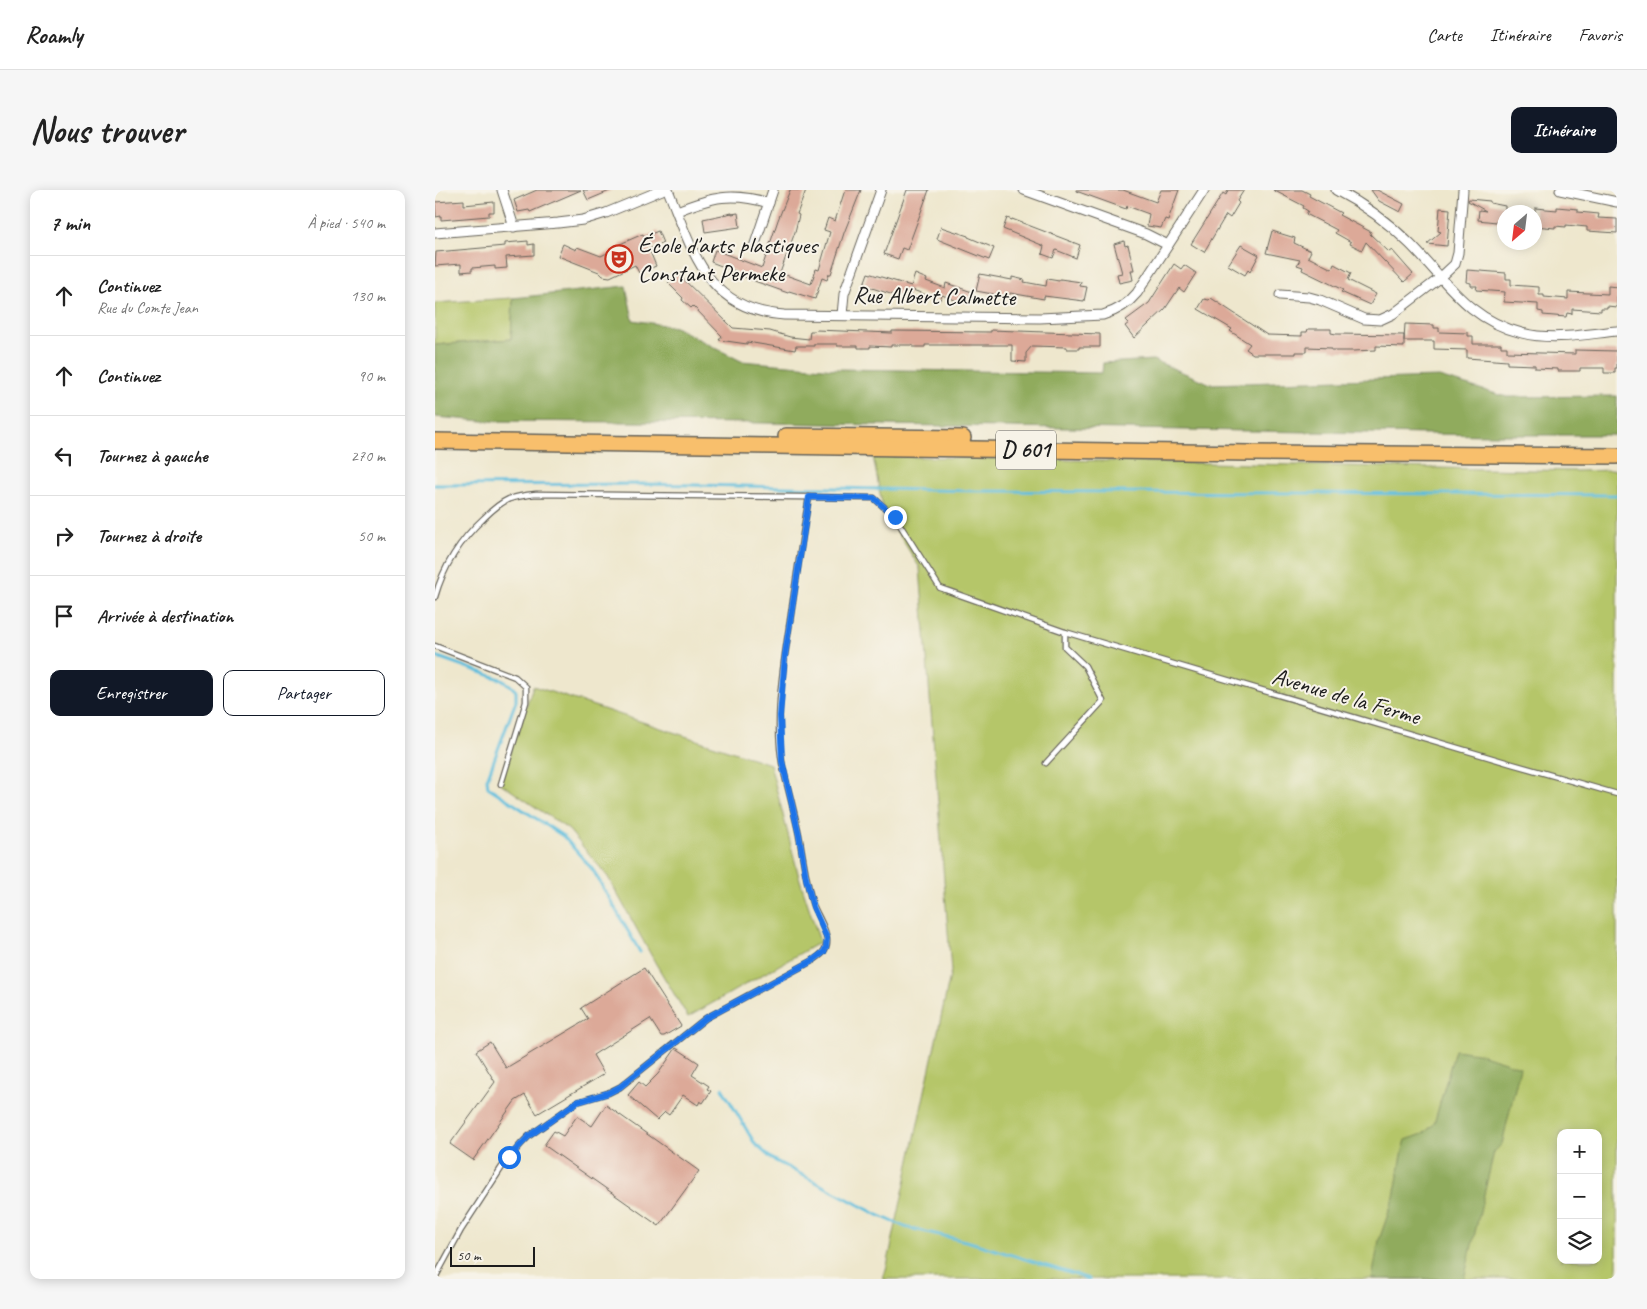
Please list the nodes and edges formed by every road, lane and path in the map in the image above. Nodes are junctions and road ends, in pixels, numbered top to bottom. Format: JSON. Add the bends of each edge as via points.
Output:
{"nodes":[{"id":1,"x":502,"y":190,"type":"edge"},
{"id":2,"x":662,"y":190,"type":"edge"},
{"id":3,"x":668,"y":190,"type":"edge"},
{"id":4,"x":773,"y":190,"type":"edge"},
{"id":5,"x":881,"y":190,"type":"edge"},
{"id":6,"x":1024,"y":190,"type":"edge"},
{"id":7,"x":1203,"y":190,"type":"edge"},
{"id":8,"x":1336,"y":190,"type":"edge"},
{"id":9,"x":1463,"y":190,"type":"edge"},
{"id":10,"x":1560,"y":190,"type":"edge"},
{"id":11,"x":1616,"y":200,"type":"edge"},
{"id":12,"x":769,"y":203,"type":"junction"},
{"id":13,"x":677,"y":211,"type":"junction"},
{"id":14,"x":514,"y":227,"type":"junction"},
{"id":15,"x":435,"y":234,"type":"edge"},
{"id":16,"x":1168,"y":245,"type":"junction"},
{"id":17,"x":754,"y":247,"type":"dead end"},
{"id":18,"x":1440,"y":278,"type":"junction"},
{"id":19,"x":1280,"y":296,"type":"dead end"},
{"id":20,"x":842,"y":315,"type":"junction"},
{"id":21,"x":1617,"y":331,"type":"edge"},
{"id":22,"x":435,"y":432,"type":"edge"},
{"id":23,"x":435,"y":441,"type":"edge"},
{"id":24,"x":1617,"y":446,"type":"edge"},
{"id":25,"x":1617,"y":456,"type":"edge"},
{"id":26,"x":809,"y":497,"type":"junction"},
{"id":27,"x":435,"y":597,"type":"edge"},
{"id":28,"x":1065,"y":632,"type":"junction"},
{"id":29,"x":435,"y":646,"type":"edge"},
{"id":30,"x":1046,"y":763,"type":"dead end"},
{"id":31,"x":501,"y":784,"type":"dead end"},
{"id":32,"x":1617,"y":794,"type":"edge"},
{"id":33,"x":435,"y":1278,"type":"edge"}],
"edges":[{"from":1,"to":14,"type":"street"},
{"from":2,"to":14,"type":"street","via":[[583,220]]},
{"from":3,"to":13,"type":"street","name":"Rue Albert Calmette"},
{"from":4,"to":12,"type":"street"},
{"from":5,"to":20,"type":"street","via":[[844,294]]},
{"from":6,"to":16,"type":"street"},
{"from":7,"to":16,"type":"street","name":"Rue Albert Calmette"},
{"from":8,"to":18,"type":"street","via":[[1390,226]]},
{"from":9,"to":18,"type":"street","via":[[1458,256],[1453,268]]},
{"from":10,"to":11,"type":"street"},
{"from":12,"to":13,"type":"street","via":[[740,196],[713,198]]},
{"from":12,"to":17,"type":"street"},
{"from":13,"to":20,"type":"street","name":"Rue Albert Calmette","via":[[704,272],[732,300],[767,313]]},
{"from":14,"to":15,"type":"street"},
{"from":16,"to":20,"type":"street","name":"Rue Albert Calmette","via":[[1134,297],[1122,307],[1103,315],[1040,318]]},
{"from":18,"to":19,"type":"street","via":[[1393,314],[1375,320],[1359,318],[1315,298]]},
{"from":18,"to":21,"type":"street","via":[[1476,313],[1521,333],[1561,336]]},
{"from":22,"to":24,"type":"main road","number":"D 601"},
{"from":23,"to":25,"type":"main road","number":"D 601"},
{"from":26,"to":27,"type":"lane","name":"Avenue de la Ferme","via":[[521,496],[500,504],[471,530],[451,558]]},
{"from":26,"to":28,"type":"lane","name":"Avenue de la Ferme","via":[[874,498],[895,517],[940,588]]},
{"from":26,"to":33,"type":"lane","via":[[785,655],[780,734],[783,768],[806,878],[813,907],[825,932],[827,943],[824,952],[714,1013],[620,1087],[577,1102],[525,1140],[502,1166]]},
{"from":28,"to":30,"type":"lane","via":[[1065,647],[1085,666],[1103,701]]},
{"from":28,"to":32,"type":"lane","name":"Avenue de la Ferme"},
{"from":29,"to":31,"type":"lane","via":[[515,677],[526,687],[525,702]]}]}
